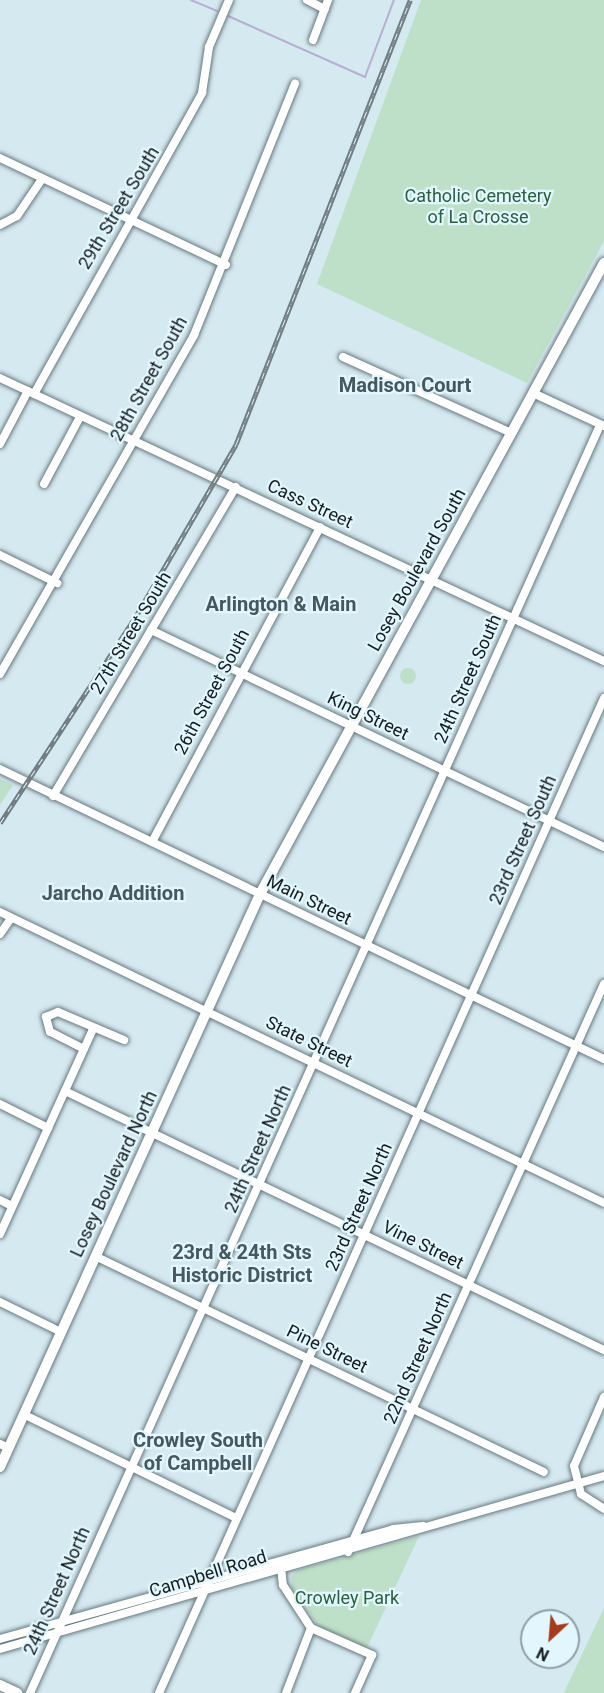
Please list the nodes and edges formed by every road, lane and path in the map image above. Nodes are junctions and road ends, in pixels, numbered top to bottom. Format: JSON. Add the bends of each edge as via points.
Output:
{"nodes":[{"id":1,"x":229,"y":0,"type":"edge"},
{"id":2,"x":307,"y":0,"type":"edge"},
{"id":3,"x":327,"y":4,"type":"edge"},
{"id":4,"x":313,"y":40,"type":"dead end"},
{"id":5,"x":295,"y":84,"type":"dead end"},
{"id":6,"x":0,"y":158,"type":"edge"},
{"id":7,"x":42,"y":179,"type":"junction"},
{"id":8,"x":130,"y":224,"type":"junction"},
{"id":9,"x":0,"y":225,"type":"edge"},
{"id":10,"x":226,"y":265,"type":"junction"},
{"id":11,"x":604,"y":265,"type":"edge"},
{"id":12,"x":343,"y":357,"type":"dead end"},
{"id":13,"x":0,"y":378,"type":"edge"},
{"id":14,"x":31,"y":393,"type":"junction"},
{"id":15,"x":533,"y":393,"type":"junction"},
{"id":16,"x":80,"y":417,"type":"junction"},
{"id":17,"x":602,"y":426,"type":"edge"},
{"id":18,"x":511,"y":433,"type":"junction"},
{"id":19,"x":134,"y":442,"type":"junction"},
{"id":20,"x":0,"y":444,"type":"edge"},
{"id":21,"x":44,"y":484,"type":"dead end"},
{"id":22,"x":236,"y":487,"type":"junction"},
{"id":23,"x":320,"y":526,"type":"junction"},
{"id":24,"x":0,"y":555,"type":"edge"},
{"id":25,"x":430,"y":580,"type":"junction"},
{"id":26,"x":57,"y":583,"type":"junction"},
{"id":27,"x":513,"y":619,"type":"junction"},
{"id":28,"x":151,"y":630,"type":"junction"},
{"id":29,"x":604,"y":661,"type":"edge"},
{"id":30,"x":240,"y":673,"type":"junction"},
{"id":31,"x":0,"y":674,"type":"edge"},
{"id":32,"x":604,"y":698,"type":"edge"},
{"id":33,"x":351,"y":725,"type":"junction"},
{"id":34,"x":0,"y":769,"type":"edge"},
{"id":35,"x":445,"y":771,"type":"junction"},
{"id":36,"x":54,"y":796,"type":"junction"},
{"id":37,"x":549,"y":821,"type":"junction"},
{"id":38,"x":152,"y":842,"type":"junction"},
{"id":39,"x":604,"y":847,"type":"edge"},
{"id":40,"x":260,"y":894,"type":"junction"},
{"id":41,"x":0,"y":912,"type":"edge"},
{"id":42,"x":11,"y":918,"type":"junction"},
{"id":43,"x":0,"y":934,"type":"edge"},
{"id":44,"x":367,"y":946,"type":"junction"},
{"id":45,"x":604,"y":984,"type":"edge"},
{"id":46,"x":471,"y":996,"type":"junction"},
{"id":47,"x":206,"y":1011,"type":"junction"},
{"id":48,"x":93,"y":1029,"type":"junction"},
{"id":49,"x":124,"y":1040,"type":"dead end"},
{"id":50,"x":576,"y":1046,"type":"junction"},
{"id":51,"x":84,"y":1048,"type":"junction"},
{"id":52,"x":604,"y":1059,"type":"edge"},
{"id":53,"x":315,"y":1063,"type":"junction"},
{"id":54,"x":65,"y":1091,"type":"junction"},
{"id":55,"x":0,"y":1104,"type":"edge"},
{"id":56,"x":418,"y":1114,"type":"junction"},
{"id":57,"x":48,"y":1128,"type":"junction"},
{"id":58,"x":151,"y":1133,"type":"junction"},
{"id":59,"x":523,"y":1164,"type":"junction"},
{"id":60,"x":261,"y":1185,"type":"junction"},
{"id":61,"x":0,"y":1200,"type":"edge"},
{"id":62,"x":604,"y":1203,"type":"edge"},
{"id":63,"x":12,"y":1206,"type":"junction"},
{"id":64,"x":0,"y":1234,"type":"edge"},
{"id":65,"x":365,"y":1235,"type":"junction"},
{"id":66,"x":95,"y":1256,"type":"junction"},
{"id":67,"x":469,"y":1285,"type":"junction"},
{"id":68,"x":0,"y":1302,"type":"edge"},
{"id":69,"x":204,"y":1308,"type":"junction"},
{"id":70,"x":61,"y":1332,"type":"junction"},
{"id":71,"x":604,"y":1350,"type":"edge"},
{"id":72,"x":310,"y":1359,"type":"junction"},
{"id":73,"x":604,"y":1397,"type":"edge"},
{"id":74,"x":412,"y":1409,"type":"junction"},
{"id":75,"x":25,"y":1415,"type":"junction"},
{"id":76,"x":4,"y":1446,"type":"edge"},
{"id":77,"x":0,"y":1467,"type":"edge"},
{"id":78,"x":132,"y":1467,"type":"junction"},
{"id":79,"x":544,"y":1472,"type":"dead end"},
{"id":80,"x":604,"y":1476,"type":"edge"},
{"id":81,"x":577,"y":1484,"type":"junction"},
{"id":82,"x":604,"y":1509,"type":"edge"},
{"id":83,"x":236,"y":1518,"type":"junction"},
{"id":84,"x":423,"y":1526,"type":"junction"},
{"id":85,"x":353,"y":1541,"type":"junction"},
{"id":86,"x":348,"y":1552,"type":"junction"},
{"id":87,"x":281,"y":1565,"type":"junction"},
{"id":88,"x":207,"y":1584,"type":"junction"},
{"id":89,"x":202,"y":1595,"type":"junction"},
{"id":90,"x":62,"y":1620,"type":"junction"},
{"id":91,"x":311,"y":1628,"type":"junction"},
{"id":92,"x":55,"y":1635,"type":"junction"},
{"id":93,"x":0,"y":1639,"type":"edge"},
{"id":94,"x":0,"y":1649,"type":"edge"},
{"id":95,"x":0,"y":1685,"type":"edge"},
{"id":96,"x":17,"y":1693,"type":"edge"},
{"id":97,"x":30,"y":1693,"type":"edge"},
{"id":98,"x":159,"y":1693,"type":"edge"},
{"id":99,"x":286,"y":1693,"type":"edge"},
{"id":100,"x":355,"y":1693,"type":"edge"}],
"edges":[{"from":1,"to":8,"type":"street","name":"29th Street South","via":[[209,47],[202,93]]},
{"from":2,"to":3,"type":"street"},
{"from":3,"to":4,"type":"street"},
{"from":5,"to":10,"type":"street","name":"28th Street South"},
{"from":6,"to":7,"type":"street"},
{"from":7,"to":8,"type":"street"},
{"from":7,"to":9,"type":"street","via":[[17,216]]},
{"from":8,"to":10,"type":"street"},
{"from":8,"to":14,"type":"street","name":"29th Street South"},
{"from":10,"to":19,"type":"street","name":"28th Street South"},
{"from":11,"to":15,"type":"main road","name":"Losey Boulevard South"},
{"from":12,"to":18,"type":"street"},
{"from":13,"to":14,"type":"street","name":"Cass Street"},
{"from":14,"to":16,"type":"street","name":"Cass Street"},
{"from":14,"to":20,"type":"street","name":"29th Street South"},
{"from":15,"to":17,"type":"street"},
{"from":15,"to":18,"type":"main road","name":"Losey Boulevard South"},
{"from":16,"to":19,"type":"street","name":"Cass Street"},
{"from":16,"to":21,"type":"street"},
{"from":17,"to":27,"type":"street","name":"24th Street South"},
{"from":18,"to":25,"type":"main road","name":"Losey Boulevard South"},
{"from":19,"to":22,"type":"street","name":"Cass Street"},
{"from":19,"to":26,"type":"street","name":"28th Street South"},
{"from":22,"to":23,"type":"street","name":"Cass Street"},
{"from":22,"to":28,"type":"street","name":"27th Street South"},
{"from":23,"to":25,"type":"street","name":"Cass Street"},
{"from":23,"to":30,"type":"street","name":"26th Street South"},
{"from":24,"to":26,"type":"street"},
{"from":25,"to":27,"type":"street","name":"Cass Street"},
{"from":25,"to":33,"type":"main road","name":"Losey Boulevard South"},
{"from":26,"to":31,"type":"street","name":"28th Street South"},
{"from":27,"to":29,"type":"street","name":"Cass Street"},
{"from":27,"to":35,"type":"street","name":"24th Street South"},
{"from":28,"to":30,"type":"street","name":"King Street"},
{"from":28,"to":36,"type":"street","name":"27th Street South"},
{"from":30,"to":33,"type":"street","name":"King Street"},
{"from":30,"to":38,"type":"street","name":"26th Street South"},
{"from":32,"to":37,"type":"street","name":"23rd Street South"},
{"from":33,"to":35,"type":"street","name":"King Street"},
{"from":33,"to":40,"type":"main road","name":"Losey Boulevard South"},
{"from":34,"to":36,"type":"street","name":"Main Street"},
{"from":35,"to":37,"type":"street","name":"King Street"},
{"from":35,"to":44,"type":"street","name":"24th Street South"},
{"from":36,"to":38,"type":"street","name":"Main Street"},
{"from":37,"to":39,"type":"street","name":"King Street"},
{"from":37,"to":46,"type":"street","name":"23rd Street South"},
{"from":38,"to":40,"type":"street","name":"Main Street"},
{"from":40,"to":44,"type":"street","name":"Main Street"},
{"from":40,"to":47,"type":"main road","name":"Losey Boulevard North"},
{"from":41,"to":42,"type":"street","name":"State Street"},
{"from":42,"to":43,"type":"street"},
{"from":42,"to":47,"type":"street","name":"State Street"},
{"from":44,"to":46,"type":"street","name":"Main Street"},
{"from":44,"to":53,"type":"street","name":"24th Street North"},
{"from":45,"to":50,"type":"street","name":"22nd Street North"},
{"from":46,"to":50,"type":"street","name":"Main Street"},
{"from":46,"to":56,"type":"street","name":"23rd Street North"},
{"from":47,"to":53,"type":"street","name":"State Street"},
{"from":47,"to":58,"type":"main road","name":"Losey Boulevard North"},
{"from":48,"to":49,"type":"street"},
{"from":48,"to":51,"type":"street"},
{"from":48,"to":51,"type":"street","via":[[58,1012],[44,1020],[50,1032]]},
{"from":50,"to":52,"type":"street","name":"Main Street"},
{"from":50,"to":59,"type":"street","name":"22nd Street North"},
{"from":51,"to":54,"type":"street"},
{"from":53,"to":56,"type":"street","name":"State Street"},
{"from":53,"to":60,"type":"street","name":"24th Street North"},
{"from":54,"to":57,"type":"street"},
{"from":54,"to":58,"type":"street","name":"Vine Street"},
{"from":55,"to":57,"type":"street"},
{"from":56,"to":59,"type":"street","name":"State Street"},
{"from":56,"to":65,"type":"street","name":"23rd Street North"},
{"from":57,"to":63,"type":"street"},
{"from":58,"to":60,"type":"street","name":"Vine Street"},
{"from":58,"to":66,"type":"main road","name":"Losey Boulevard North"},
{"from":59,"to":62,"type":"street","name":"State Street"},
{"from":59,"to":67,"type":"street","name":"22nd Street North"},
{"from":60,"to":65,"type":"street","name":"Vine Street"},
{"from":60,"to":69,"type":"street","name":"24th Street North"},
{"from":61,"to":63,"type":"street"},
{"from":63,"to":64,"type":"street"},
{"from":65,"to":67,"type":"street","name":"Vine Street"},
{"from":65,"to":72,"type":"street","name":"23rd Street North"},
{"from":66,"to":69,"type":"street","name":"Pine Street"},
{"from":66,"to":70,"type":"main road","name":"Losey Boulevard North"},
{"from":67,"to":71,"type":"street","name":"Vine Street"},
{"from":67,"to":74,"type":"street","name":"22nd Street North"},
{"from":68,"to":70,"type":"street"},
{"from":69,"to":72,"type":"street","name":"Pine Street"},
{"from":69,"to":78,"type":"street","name":"24th Street North"},
{"from":70,"to":75,"type":"main road","name":"Losey Boulevard North"},
{"from":72,"to":74,"type":"street","name":"Pine Street"},
{"from":72,"to":83,"type":"street","name":"23rd Street North"},
{"from":73,"to":81,"type":"street","via":[[574,1466]]},
{"from":74,"to":79,"type":"street","name":"Pine Street"},
{"from":74,"to":85,"type":"street","name":"22nd Street North"},
{"from":75,"to":76,"type":"main road","name":"Losey Boulevard North"},
{"from":75,"to":78,"type":"street"},
{"from":76,"to":77,"type":"main road","name":"Losey Boulevard North"},
{"from":78,"to":83,"type":"street"},
{"from":78,"to":90,"type":"street","name":"24th Street North"},
{"from":80,"to":81,"type":"street","name":"Campbell Road"},
{"from":81,"to":82,"type":"street","via":[[588,1501]]},
{"from":81,"to":84,"type":"street","name":"Campbell Road"},
{"from":83,"to":88,"type":"street","name":"23rd Street North"},
{"from":84,"to":85,"type":"street","name":"Campbell Road"},
{"from":84,"to":86,"type":"street","name":"Campbell Road","via":[[402,1538]]},
{"from":85,"to":86,"type":"street","name":"22nd Street North"},
{"from":85,"to":87,"type":"street","name":"Campbell Road"},
{"from":86,"to":87,"type":"street","name":"Campbell Road"},
{"from":87,"to":88,"type":"street","name":"Campbell Road"},
{"from":87,"to":89,"type":"street","name":"Campbell Road"},
{"from":87,"to":91,"type":"street","via":[[283,1585]]},
{"from":88,"to":89,"type":"street","name":"23rd Street North"},
{"from":88,"to":90,"type":"street","name":"Campbell Road"},
{"from":89,"to":92,"type":"street","name":"Campbell Road"},
{"from":89,"to":98,"type":"street","name":"23rd Street North"},
{"from":90,"to":92,"type":"street","name":"24th Street North"},
{"from":90,"to":93,"type":"street","name":"Campbell Road"},
{"from":91,"to":99,"type":"street"},
{"from":91,"to":100,"type":"street","via":[[372,1655]]},
{"from":92,"to":94,"type":"street","name":"Campbell Road"},
{"from":92,"to":97,"type":"street","name":"24th Street North"},
{"from":95,"to":96,"type":"main road"}]}
